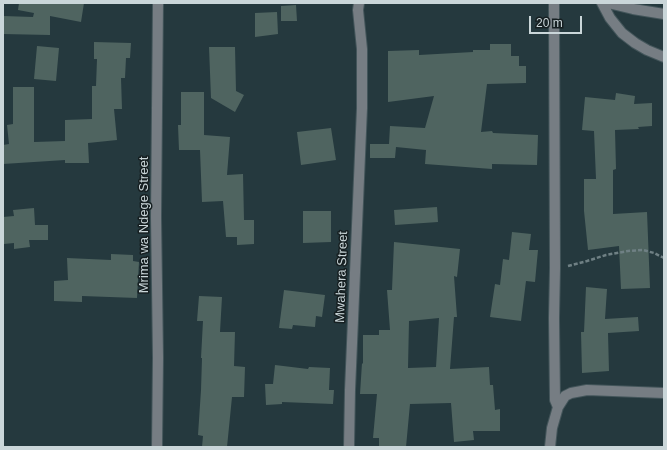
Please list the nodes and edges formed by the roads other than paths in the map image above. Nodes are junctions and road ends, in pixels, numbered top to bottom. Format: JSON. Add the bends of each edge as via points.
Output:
{"nodes":[{"id":1,"x":158,"y":3,"type":"edge"},
{"id":2,"x":359,"y":3,"type":"edge"},
{"id":3,"x":554,"y":3,"type":"edge"},
{"id":4,"x":602,"y":3,"type":"edge"},
{"id":5,"x":608,"y":3,"type":"edge"},
{"id":6,"x":664,"y":14,"type":"edge"},
{"id":7,"x":664,"y":57,"type":"edge"},
{"id":8,"x":664,"y":393,"type":"edge"},
{"id":9,"x":558,"y":407,"type":"junction"},
{"id":10,"x":157,"y":447,"type":"edge"},
{"id":11,"x":349,"y":447,"type":"edge"},
{"id":12,"x":550,"y":447,"type":"edge"}],
"edges":[{"from":1,"to":10,"type":"street","name":"Mrima wa Ndege Street"},
{"from":2,"to":11,"type":"street","name":"Mwahera Street","via":[[362,108]]},
{"from":3,"to":9,"type":"street","via":[[554,318]]},
{"from":4,"to":7,"type":"street","via":[[622,33],[647,50]]},
{"from":5,"to":6,"type":"street"},
{"from":8,"to":9,"type":"street","via":[[587,390],[565,396]]},
{"from":9,"to":12,"type":"street"}]}
